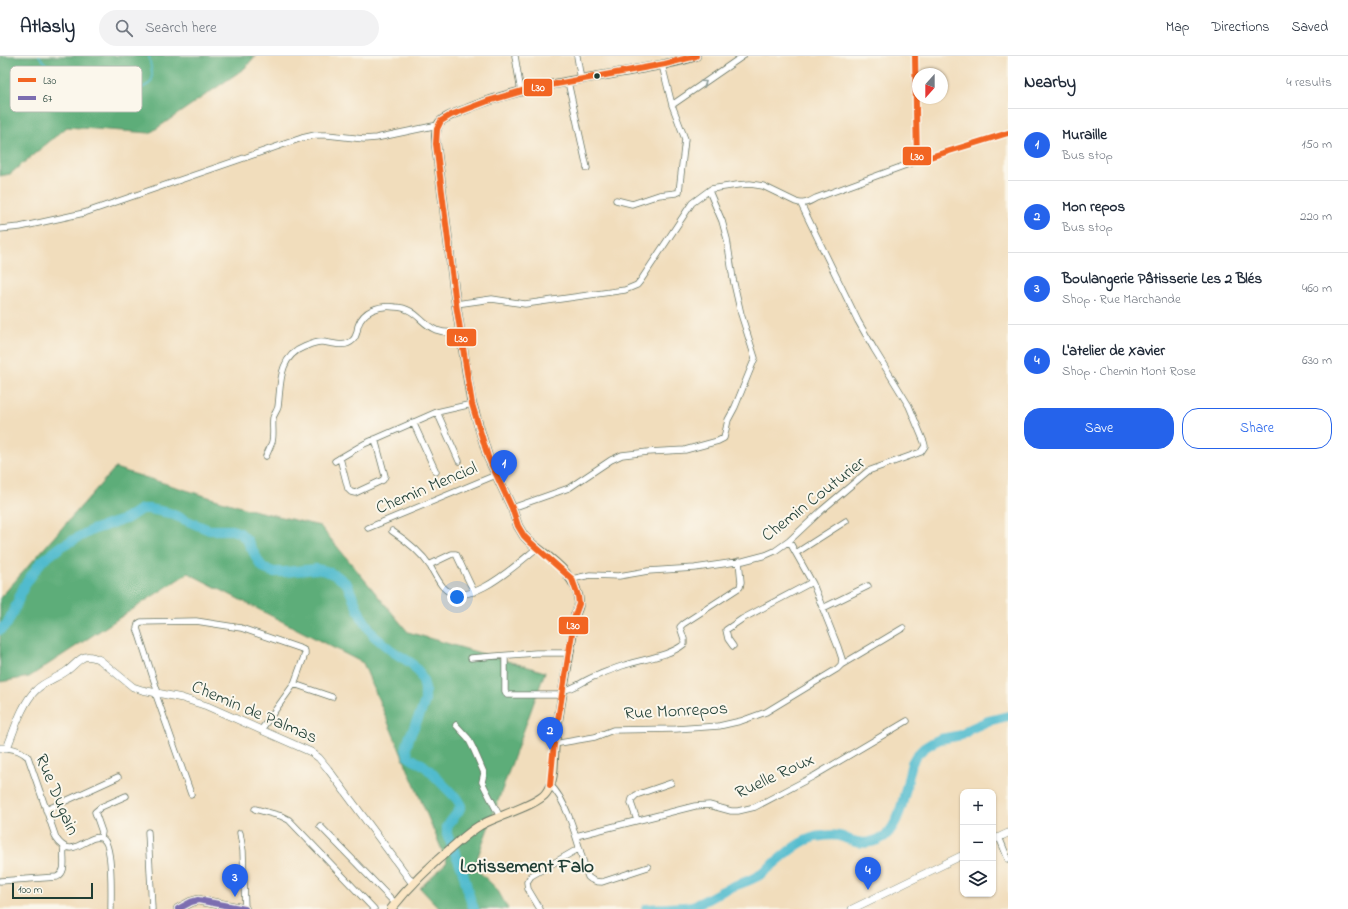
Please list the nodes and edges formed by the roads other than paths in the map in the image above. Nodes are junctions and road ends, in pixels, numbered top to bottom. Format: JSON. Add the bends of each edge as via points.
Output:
{"nodes":[{"id":1,"x":515,"y":56,"type":"edge"},
{"id":2,"x":577,"y":56,"type":"edge"},
{"id":3,"x":696,"y":56,"type":"edge"},
{"id":4,"x":743,"y":56,"type":"edge"},
{"id":5,"x":915,"y":56,"type":"edge"},
{"id":6,"x":662,"y":65,"type":"junction"},
{"id":7,"x":581,"y":80,"type":"junction"},
{"id":8,"x":568,"y":82,"type":"junction"},
{"id":9,"x":522,"y":92,"type":"junction"},
{"id":10,"x":672,"y":105,"type":"junction"},
{"id":11,"x":438,"y":124,"type":"junction"},
{"id":12,"x":1008,"y":133,"type":"edge"},
{"id":13,"x":917,"y":161,"type":"junction"},
{"id":14,"x":587,"y":168,"type":"dead end"},
{"id":15,"x":709,"y":191,"type":"junction"},
{"id":16,"x":616,"y":200,"type":"dead end"},
{"id":17,"x":801,"y":204,"type":"junction"},
{"id":18,"x":0,"y":229,"type":"edge"},
{"id":19,"x":456,"y":304,"type":"junction"},
{"id":20,"x":460,"y":332,"type":"junction"},
{"id":21,"x":472,"y":404,"type":"junction"},
{"id":22,"x":437,"y":412,"type":"junction"},
{"id":23,"x":414,"y":422,"type":"junction"},
{"id":24,"x":375,"y":439,"type":"junction"},
{"id":25,"x":266,"y":456,"type":"dead end"},
{"id":26,"x":459,"y":461,"type":"dead end"},
{"id":27,"x":436,"y":472,"type":"dead end"},
{"id":28,"x":496,"y":475,"type":"junction"},
{"id":29,"x":512,"y":508,"type":"junction"},
{"id":30,"x":846,"y":520,"type":"dead end"},
{"id":31,"x":368,"y":528,"type":"dead end"},
{"id":32,"x":392,"y":531,"type":"dead end"},
{"id":33,"x":789,"y":541,"type":"junction"},
{"id":34,"x":537,"y":548,"type":"junction"},
{"id":35,"x":796,"y":553,"type":"junction"},
{"id":36,"x":739,"y":561,"type":"junction"},
{"id":37,"x":429,"y":565,"type":"junction"},
{"id":38,"x":572,"y":579,"type":"junction"},
{"id":39,"x":812,"y":582,"type":"junction"},
{"id":40,"x":868,"y":586,"type":"dead end"},
{"id":41,"x":474,"y":592,"type":"junction"},
{"id":42,"x":823,"y":608,"type":"junction"},
{"id":43,"x":903,"y":628,"type":"dead end"},
{"id":44,"x":733,"y":646,"type":"dead end"},
{"id":45,"x":569,"y":653,"type":"junction"},
{"id":46,"x":504,"y":656,"type":"junction"},
{"id":47,"x":471,"y":658,"type":"dead end"},
{"id":48,"x":841,"y":664,"type":"junction"},
{"id":49,"x":294,"y":684,"type":"junction"},
{"id":50,"x":156,"y":693,"type":"junction"},
{"id":51,"x":562,"y":693,"type":"junction"},
{"id":52,"x":332,"y":697,"type":"dead end"},
{"id":53,"x":907,"y":721,"type":"dead end"},
{"id":54,"x":456,"y":724,"type":"dead end"},
{"id":55,"x":261,"y":730,"type":"junction"},
{"id":56,"x":554,"y":744,"type":"junction"},
{"id":57,"x":3,"y":748,"type":"edge"},
{"id":58,"x":118,"y":777,"type":"dead end"},
{"id":59,"x":671,"y":783,"type":"dead end"},
{"id":60,"x":550,"y":785,"type":"junction"},
{"id":61,"x":191,"y":794,"type":"dead end"},
{"id":62,"x":126,"y":796,"type":"dead end"},
{"id":63,"x":255,"y":809,"type":"dead end"},
{"id":64,"x":46,"y":810,"type":"junction"},
{"id":65,"x":500,"y":817,"type":"junction"},
{"id":66,"x":637,"y":820,"type":"junction"},
{"id":67,"x":320,"y":826,"type":"dead end"},
{"id":68,"x":148,"y":832,"type":"dead end"},
{"id":69,"x":240,"y":833,"type":"dead end"},
{"id":70,"x":1008,"y":833,"type":"edge"},
{"id":71,"x":576,"y":836,"type":"junction"},
{"id":72,"x":101,"y":838,"type":"junction"},
{"id":73,"x":996,"y":839,"type":"edge"},
{"id":74,"x":64,"y":848,"type":"junction"},
{"id":75,"x":578,"y":849,"type":"junction"},
{"id":76,"x":960,"y":856,"type":"edge"},
{"id":77,"x":1008,"y":859,"type":"edge"},
{"id":78,"x":648,"y":868,"type":"dead end"},
{"id":79,"x":0,"y":881,"type":"edge"},
{"id":80,"x":413,"y":884,"type":"junction"},
{"id":81,"x":219,"y":906,"type":"edge"},
{"id":82,"x":393,"y":906,"type":"edge"},
{"id":83,"x":111,"y":909,"type":"edge"},
{"id":84,"x":152,"y":909,"type":"edge"},
{"id":85,"x":178,"y":909,"type":"edge"},
{"id":86,"x":245,"y":909,"type":"edge"},
{"id":87,"x":374,"y":909,"type":"edge"},
{"id":88,"x":540,"y":909,"type":"edge"},
{"id":89,"x":852,"y":909,"type":"edge"}],
"edges":[{"from":1,"to":9,"type":"street"},
{"from":2,"to":7,"type":"street"},
{"from":3,"to":6,"type":"main road"},
{"from":10,"to":4,"type":"street","one_way":true},
{"from":5,"to":13,"type":"street"},
{"from":6,"to":7,"type":"main road"},
{"from":6,"to":10,"type":"street"},
{"from":7,"to":8,"type":"main road"},
{"from":8,"to":9,"type":"main road"},
{"from":8,"to":14,"type":"street"},
{"from":9,"to":11,"type":"main road","via":[[480,103],[445,118]]},
{"from":10,"to":16,"type":"street","via":[[685,139],[680,192],[632,204]]},
{"from":11,"to":18,"type":"street","via":[[376,138],[315,135],[302,138],[84,213]]},
{"from":11,"to":19,"type":"main road","via":[[436,144]]},
{"from":12,"to":13,"type":"street"},
{"from":13,"to":17,"type":"street"},
{"from":15,"to":17,"type":"street","via":[[737,184],[750,184],[763,186]]},
{"from":15,"to":19,"type":"street","via":[[692,203],[645,275],[632,288],[525,304],[492,299]]},
{"from":15,"to":29,"type":"street","via":[[727,239],[733,278],[755,358],[728,420],[724,438],[685,450],[617,457],[569,488]]},
{"from":17,"to":33,"type":"street","name":"Chemin Couturier","via":[[858,321],[909,406],[925,446],[921,452],[868,471]]},
{"from":19,"to":20,"type":"main road"},
{"from":20,"to":21,"type":"main road"},
{"from":20,"to":25,"type":"street","via":[[436,330],[414,312],[387,306],[366,313],[350,343],[319,342],[293,353],[287,360],[280,378],[277,409],[273,417],[272,441]]},
{"from":21,"to":22,"type":"street"},
{"from":21,"to":28,"type":"main road"},
{"from":22,"to":23,"type":"street"},
{"from":22,"to":26,"type":"street"},
{"from":23,"to":24,"type":"street"},
{"from":23,"to":27,"type":"street"},
{"from":24,"to":24,"type":"street","via":[[385,476],[383,480],[355,493],[351,492],[337,460]]},
{"from":28,"to":29,"type":"main road"},
{"from":28,"to":31,"type":"street","name":"Chemin Menciol"},
{"from":29,"to":34,"type":"main road","via":[[524,536]]},
{"from":30,"to":35,"type":"street"},
{"from":32,"to":37,"type":"street","name":"Chemin Menciol","via":[[409,542]]},
{"from":33,"to":35,"type":"street"},
{"from":33,"to":36,"type":"street","name":"Chemin Couturier","via":[[766,555]]},
{"from":34,"to":38,"type":"main road"},
{"from":34,"to":41,"type":"street","name":"Chemin Menciol","via":[[501,576]]},
{"from":35,"to":39,"type":"street"},
{"from":36,"to":38,"type":"street","name":"Chemin Couturier","via":[[695,568],[619,576],[583,576]]},
{"from":36,"to":51,"type":"street","via":[[740,587],[680,627],[684,644],[669,652],[583,681]]},
{"from":37,"to":41,"type":"street","name":"Chemin Menciol","via":[[440,584],[451,593],[462,595]]},
{"from":37,"to":41,"type":"street","via":[[456,554]]},
{"from":38,"to":45,"type":"main road","via":[[579,604]]},
{"from":39,"to":42,"type":"street"},
{"from":39,"to":44,"type":"street","via":[[742,618],[726,630]]},
{"from":40,"to":42,"type":"street"},
{"from":42,"to":48,"type":"street","via":[[840,653]]},
{"from":43,"to":48,"type":"street","name":"Rue Monrepos"},
{"from":45,"to":46,"type":"street"},
{"from":45,"to":51,"type":"main road"},
{"from":46,"to":47,"type":"street"},
{"from":46,"to":51,"type":"street","via":[[505,691],[508,695]]},
{"from":48,"to":56,"type":"street","name":"Rue Monrepos","via":[[837,669],[766,712],[741,722],[676,730],[613,730],[595,737]]},
{"from":49,"to":50,"type":"street","via":[[305,654],[302,649],[241,628],[196,622],[141,622],[137,628]]},
{"from":49,"to":52,"type":"street"},
{"from":49,"to":55,"type":"street"},
{"from":50,"to":55,"type":"street","name":"Chemin de Palmas","via":[[195,701]]},
{"from":50,"to":57,"type":"street","name":"Chemin de Palmas","via":[[133,687],[100,660],[80,658],[63,674],[36,690]]},
{"from":50,"to":61,"type":"street"},
{"from":51,"to":56,"type":"main road"},
{"from":53,"to":66,"type":"street","name":"Ruelle Roux","via":[[814,776],[755,806],[731,812],[709,805],[695,806]]},
{"from":54,"to":65,"type":"street","via":[[474,750],[484,773],[482,782]]},
{"from":55,"to":80,"type":"street","name":"Chemin de Palmas","via":[[319,758]]},
{"from":56,"to":60,"type":"main road"},
{"from":57,"to":64,"type":"street","name":"Rue Dugain","via":[[16,749],[28,757]]},
{"from":58,"to":64,"type":"street"},
{"from":59,"to":66,"type":"street","via":[[636,795],[632,799]]},
{"from":60,"to":65,"type":"main road","via":[[544,796]]},
{"from":60,"to":71,"type":"street","via":[[561,798]]},
{"from":62,"to":72,"type":"street","via":[[101,807],[96,812],[102,832]]},
{"from":63,"to":87,"type":"street","via":[[289,820]]},
{"from":64,"to":74,"type":"street","name":"Rue Dugain","via":[[56,838]]},
{"from":65,"to":80,"type":"main road","via":[[479,826],[445,853]]},
{"from":66,"to":71,"type":"street","name":"Ruelle Roux"},
{"from":67,"to":82,"type":"street"},
{"from":68,"to":84,"type":"street"},
{"from":69,"to":86,"type":"street"},
{"from":70,"to":73,"type":"street"},
{"from":71,"to":75,"type":"street"},
{"from":72,"to":74,"type":"street","name":"Rue Dugain"},
{"from":72,"to":83,"type":"street","name":"Rue Dugain","via":[[108,845]]},
{"from":73,"to":77,"type":"street"},
{"from":74,"to":79,"type":"street","via":[[64,869],[57,877]]},
{"from":75,"to":78,"type":"street","via":[[588,877],[594,882],[602,882]]},
{"from":75,"to":88,"type":"street","via":[[531,876],[527,882],[528,889]]},
{"from":76,"to":89,"type":"street"},
{"from":80,"to":82,"type":"main road"},
{"from":81,"to":85,"type":"main road","via":[[194,901]]},
{"from":81,"to":86,"type":"main road"}]}
